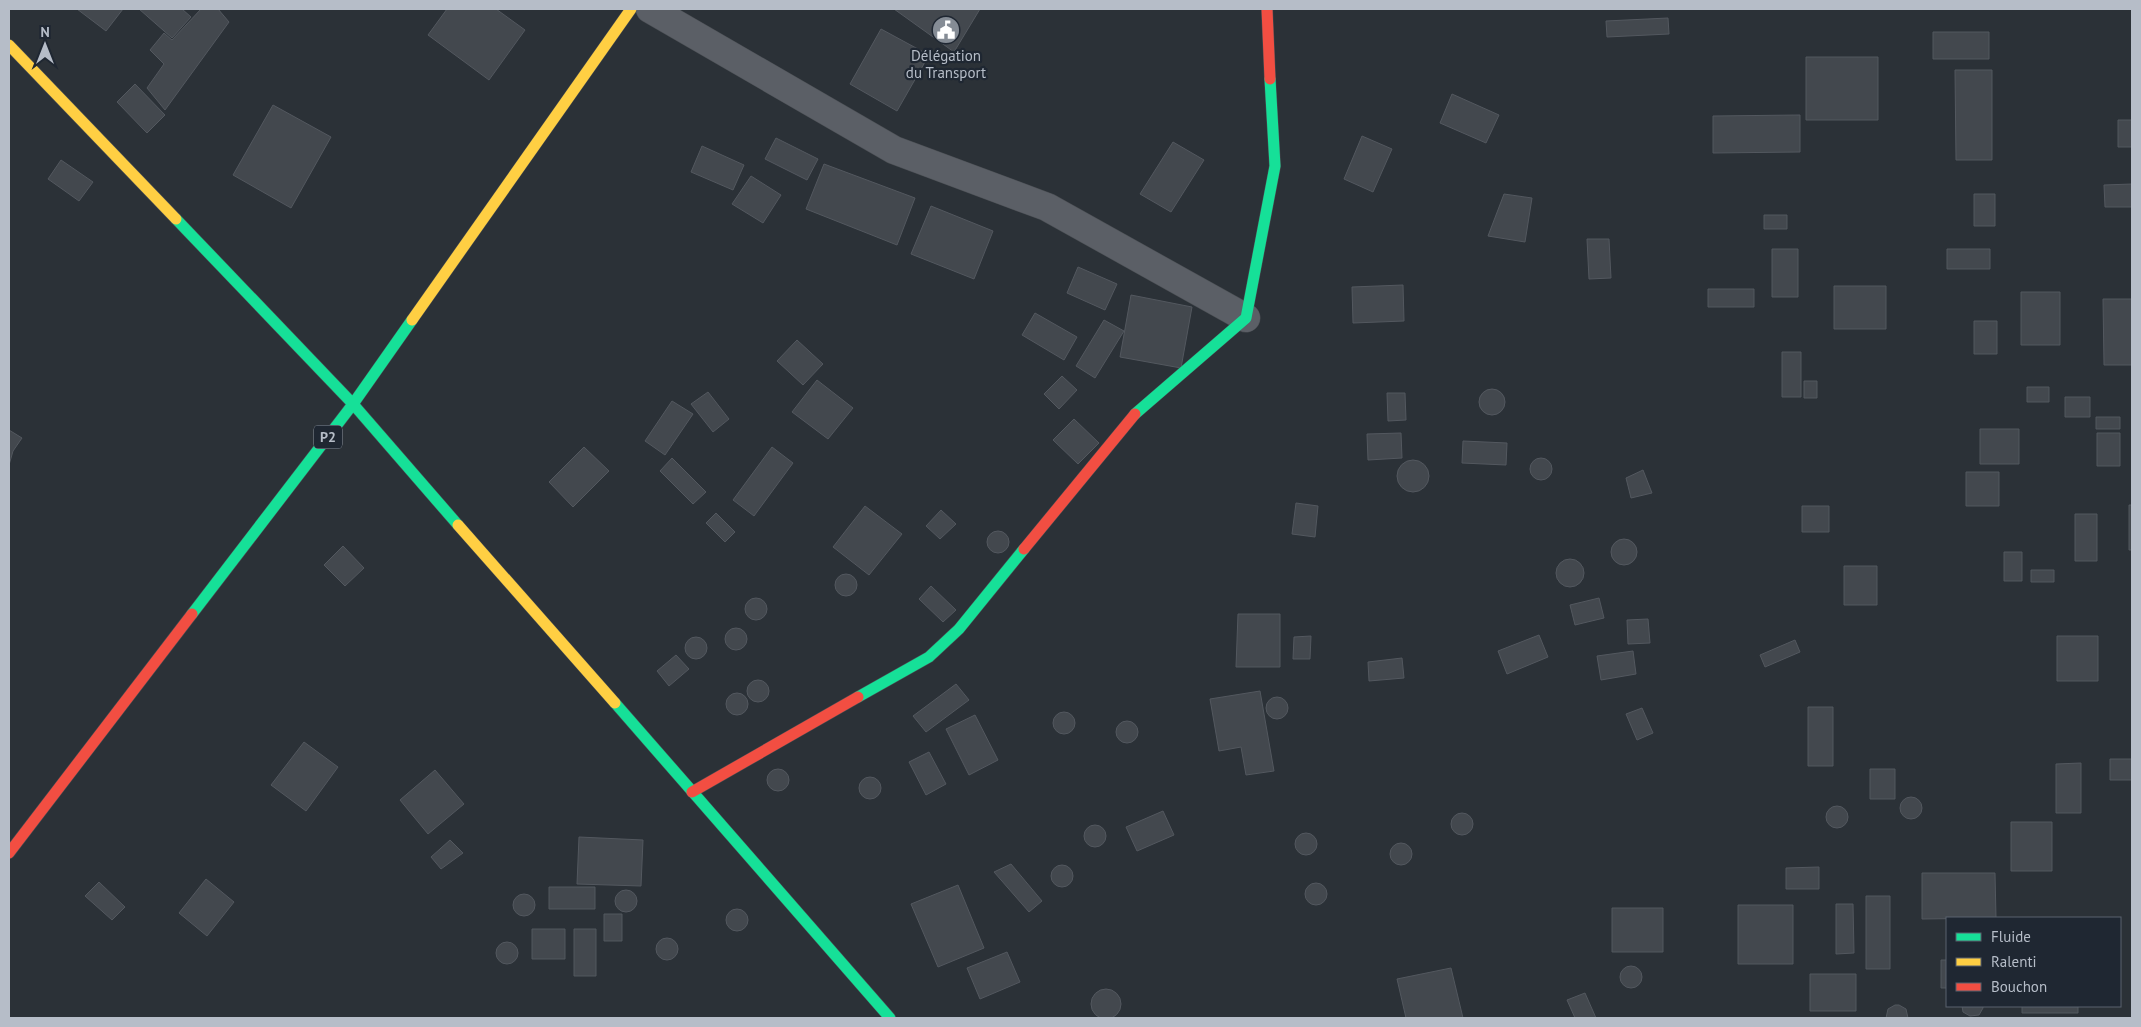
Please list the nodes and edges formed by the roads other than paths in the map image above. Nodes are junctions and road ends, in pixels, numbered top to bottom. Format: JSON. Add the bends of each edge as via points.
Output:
{"nodes":[{"id":1,"x":631,"y":9,"type":"edge"},
{"id":2,"x":650,"y":9,"type":"edge"},
{"id":3,"x":1267,"y":9,"type":"edge"},
{"id":4,"x":9,"y":45,"type":"edge"},
{"id":5,"x":1246,"y":318,"type":"junction"},
{"id":6,"x":353,"y":404,"type":"junction"},
{"id":7,"x":692,"y":792,"type":"junction"},
{"id":8,"x":9,"y":853,"type":"edge"},
{"id":9,"x":890,"y":1018,"type":"edge"}],
"edges":[{"from":1,"to":6,"type":"street","number":"P2"},
{"from":2,"to":5,"type":"street","via":[[894,150],[1046,206]]},
{"from":3,"to":5,"type":"street","via":[[1275,166]]},
{"from":4,"to":6,"type":"street"},
{"from":5,"to":7,"type":"street","via":[[1132,418],[960,629],[929,657]]},
{"from":6,"to":7,"type":"street"},
{"from":6,"to":8,"type":"street","number":"P2"},
{"from":7,"to":9,"type":"street"}]}
